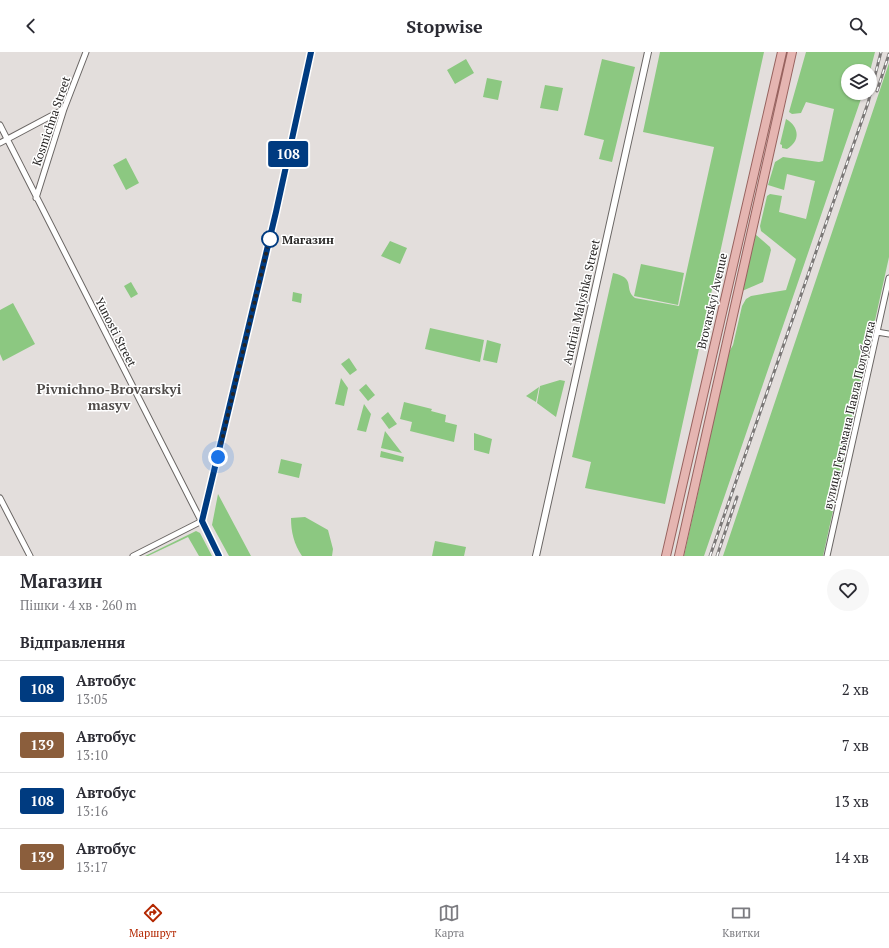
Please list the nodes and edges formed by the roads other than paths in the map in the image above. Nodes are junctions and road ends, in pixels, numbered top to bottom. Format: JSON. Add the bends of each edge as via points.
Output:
{"nodes":[{"id":1,"x":86,"y":52,"type":"edge"},
{"id":2,"x":311,"y":52,"type":"edge"},
{"id":3,"x":648,"y":52,"type":"edge"},
{"id":4,"x":782,"y":52,"type":"edge"},
{"id":5,"x":792,"y":52,"type":"edge"},
{"id":6,"x":64,"y":109,"type":"junction"},
{"id":7,"x":0,"y":125,"type":"edge"},
{"id":8,"x":7,"y":139,"type":"junction"},
{"id":9,"x":0,"y":143,"type":"edge"},
{"id":10,"x":36,"y":198,"type":"junction"},
{"id":11,"x":889,"y":278,"type":"edge"},
{"id":12,"x":877,"y":332,"type":"junction"},
{"id":13,"x":889,"y":334,"type":"edge"},
{"id":14,"x":0,"y":498,"type":"edge"},
{"id":15,"x":202,"y":521,"type":"junction"},
{"id":16,"x":30,"y":556,"type":"edge"},
{"id":17,"x":133,"y":556,"type":"edge"},
{"id":18,"x":219,"y":556,"type":"edge"},
{"id":19,"x":536,"y":556,"type":"edge"},
{"id":20,"x":666,"y":556,"type":"edge"},
{"id":21,"x":679,"y":556,"type":"edge"},
{"id":22,"x":827,"y":556,"type":"edge"}],
"edges":[{"from":1,"to":6,"type":"street","name":"Kosmichna Street"},
{"from":2,"to":15,"type":"street","via":[[275,219]]},
{"from":3,"to":19,"type":"street","name":"Andriia Malyshka Street"},
{"from":4,"to":20,"type":"main road","name":"Brovarskyi Avenue"},
{"from":5,"to":21,"type":"main road","name":"Brovarskyi Avenue"},
{"from":6,"to":8,"type":"street"},
{"from":6,"to":10,"type":"street","name":"Kosmichna Street"},
{"from":7,"to":8,"type":"street","name":"Yunosti Street"},
{"from":8,"to":9,"type":"street"},
{"from":8,"to":10,"type":"street","name":"Yunosti Street"},
{"from":10,"to":15,"type":"street","name":"Yunosti Street"},
{"from":11,"to":12,"type":"street","name":"вулиця Гетьмана Павла Полуботка"},
{"from":12,"to":13,"type":"street"},
{"from":12,"to":22,"type":"street","name":"вулиця Гетьмана Павла Полуботка"},
{"from":14,"to":16,"type":"street"},
{"from":15,"to":17,"type":"street"},
{"from":15,"to":18,"type":"street","name":"Yunosti Street"}]}
